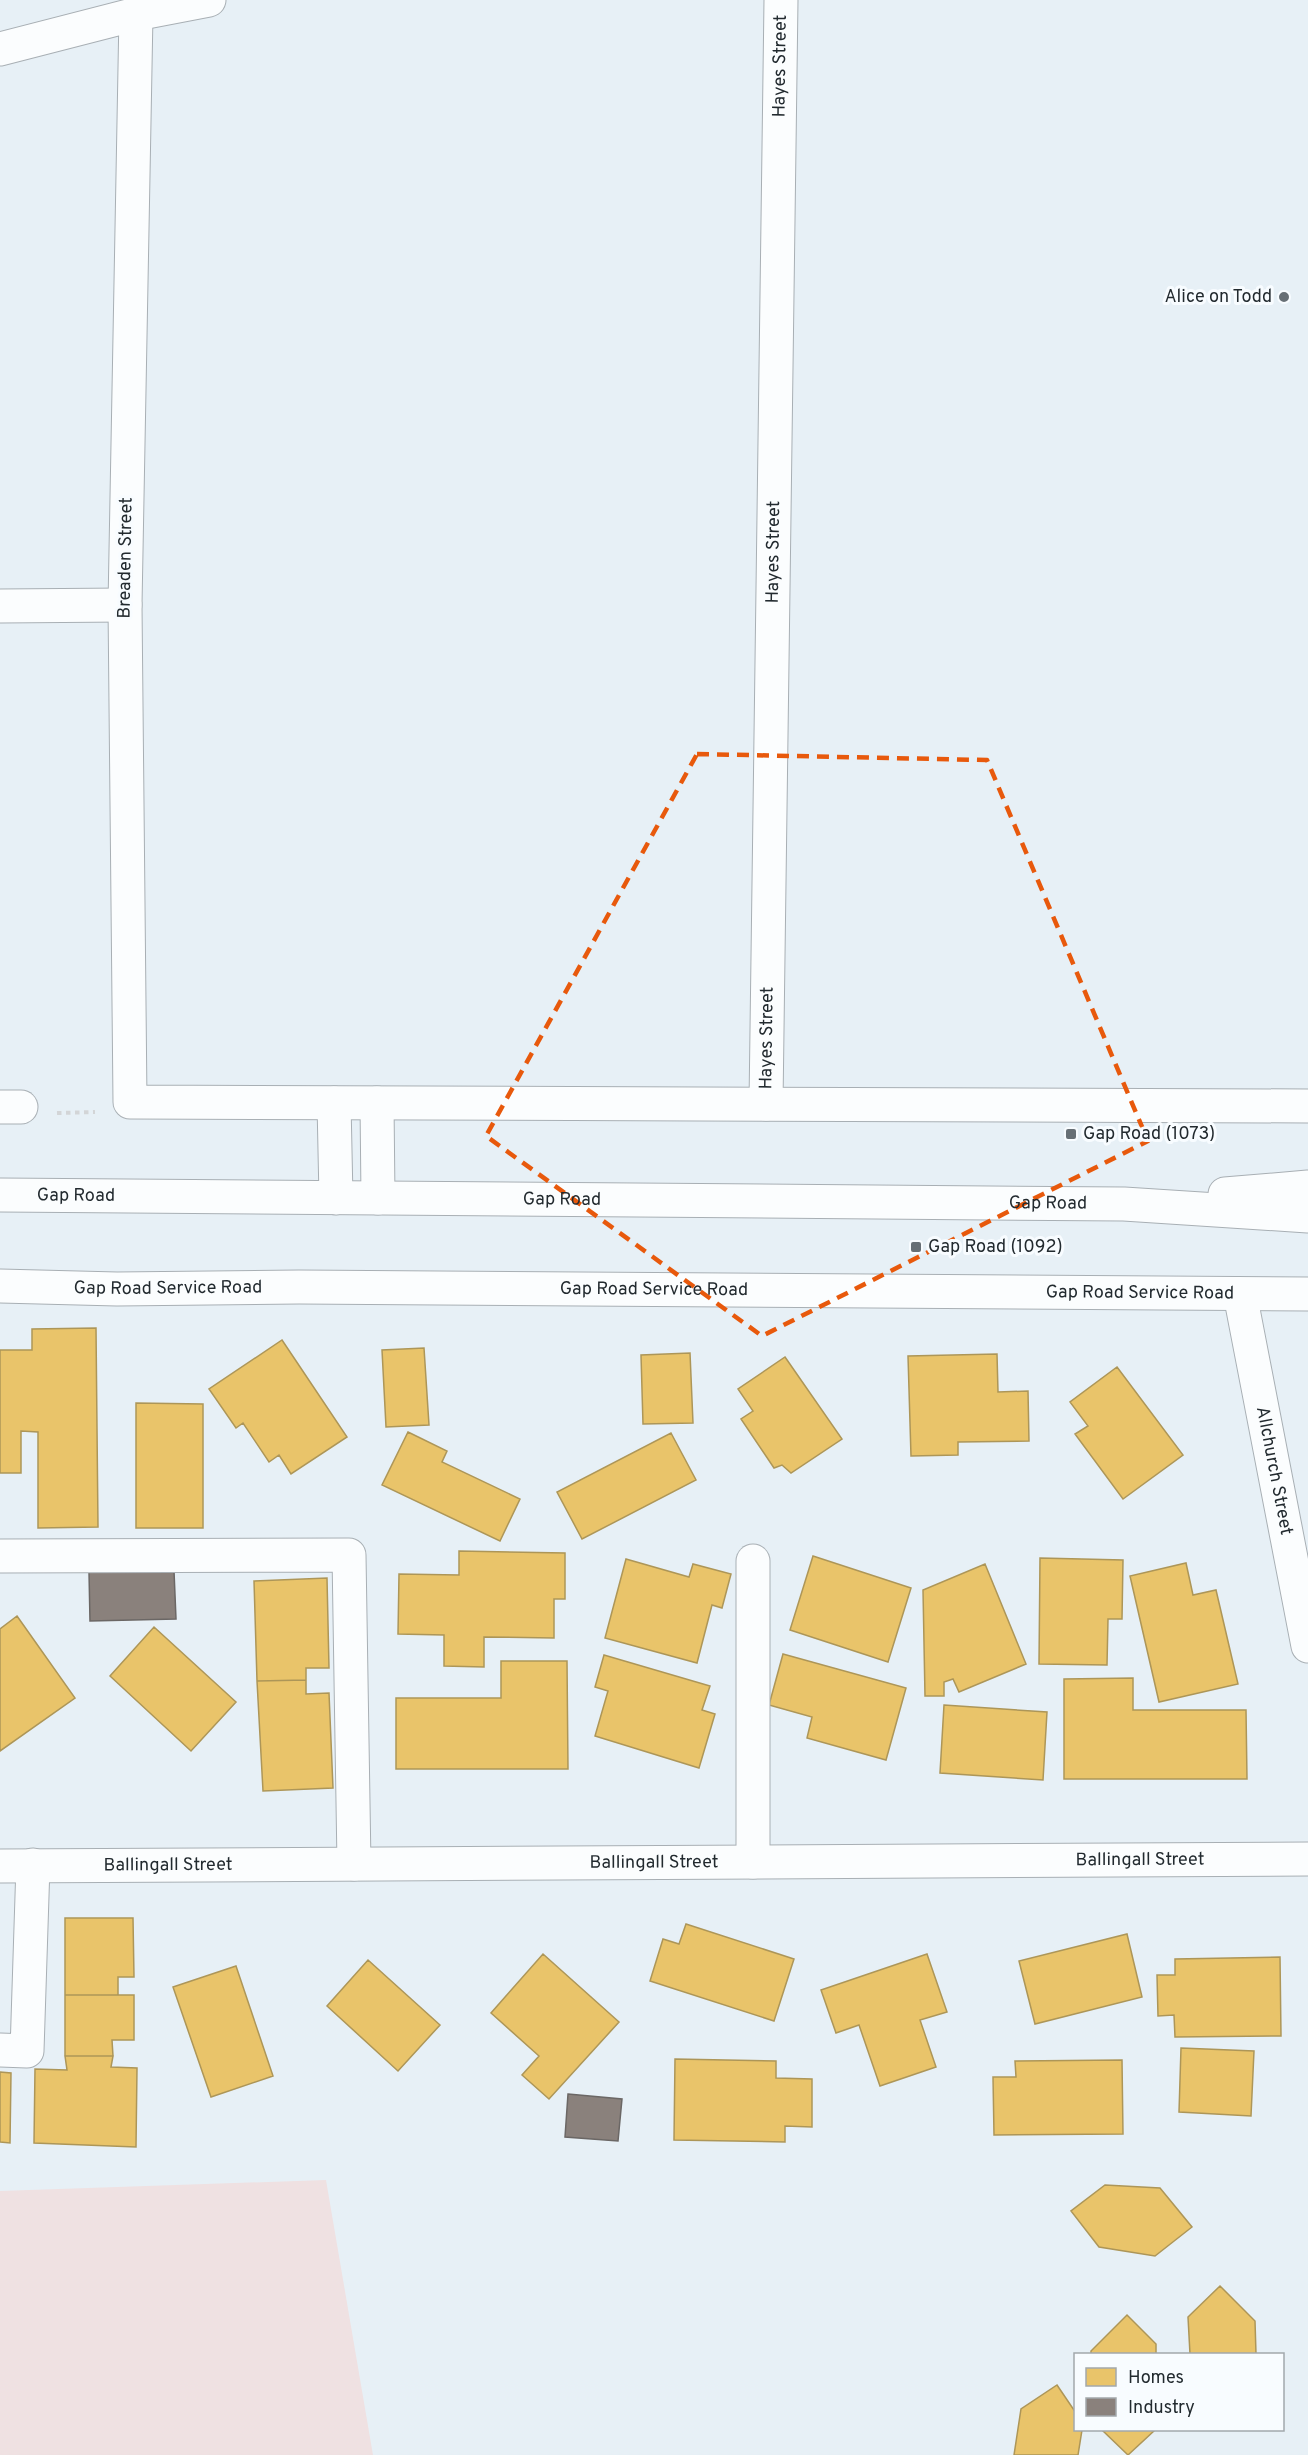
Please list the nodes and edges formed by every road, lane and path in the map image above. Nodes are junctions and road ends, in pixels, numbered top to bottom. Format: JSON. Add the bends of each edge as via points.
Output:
{"nodes":[{"id":1,"x":209,"y":0,"type":"edge"},
{"id":2,"x":781,"y":0,"type":"edge"},
{"id":3,"x":136,"y":14,"type":"junction"},
{"id":4,"x":0,"y":49,"type":"edge"},
{"id":5,"x":125,"y":605,"type":"junction"},
{"id":6,"x":0,"y":606,"type":"edge"},
{"id":7,"x":130,"y":1102,"type":"junction"},
{"id":8,"x":334,"y":1103,"type":"junction"},
{"id":9,"x":377,"y":1103,"type":"junction"},
{"id":10,"x":765,"y":1104,"type":"junction"},
{"id":11,"x":1308,"y":1106,"type":"edge"},
{"id":12,"x":10,"y":1107,"type":"edge"},
{"id":13,"x":1308,"y":1187,"type":"edge"},
{"id":14,"x":0,"y":1195,"type":"edge"},
{"id":15,"x":336,"y":1198,"type":"junction"},
{"id":16,"x":378,"y":1198,"type":"junction"},
{"id":17,"x":1124,"y":1204,"type":"junction"},
{"id":18,"x":1308,"y":1216,"type":"edge"},
{"id":19,"x":0,"y":1286,"type":"edge"},
{"id":20,"x":1240,"y":1294,"type":"junction"},
{"id":21,"x":1308,"y":1294,"type":"edge"},
{"id":22,"x":0,"y":1556,"type":"edge"},
{"id":23,"x":753,"y":1561,"type":"dead end"},
{"id":24,"x":1308,"y":1646,"type":"edge"},
{"id":25,"x":1308,"y":1859,"type":"edge"},
{"id":26,"x":753,"y":1862,"type":"junction"},
{"id":27,"x":354,"y":1864,"type":"junction"},
{"id":28,"x":33,"y":1865,"type":"junction"},
{"id":29,"x":0,"y":1866,"type":"edge"},
{"id":30,"x":0,"y":2050,"type":"edge"}],
"edges":[{"from":1,"to":3,"type":"street"},
{"from":2,"to":10,"type":"street","name":"Hayes Street"},
{"from":3,"to":4,"type":"street"},
{"from":3,"to":5,"type":"street","name":"Breaden Street"},
{"from":5,"to":6,"type":"street"},
{"from":5,"to":7,"type":"street","name":"Breaden Street"},
{"from":7,"to":8,"type":"street"},
{"from":7,"to":12,"type":"path","via":[[130,1111],[22,1114]]},
{"from":8,"to":9,"type":"street"},
{"from":8,"to":15,"type":"street"},
{"from":9,"to":10,"type":"street"},
{"from":9,"to":16,"type":"street"},
{"from":10,"to":11,"type":"street"},
{"from":13,"to":17,"type":"street","name":"Gap Road"},
{"from":14,"to":15,"type":"street","name":"Gap Road"},
{"from":15,"to":16,"type":"street","name":"Gap Road"},
{"from":16,"to":17,"type":"street","name":"Gap Road"},
{"from":17,"to":18,"type":"street","name":"Gap Road"},
{"from":19,"to":20,"type":"street","name":"Gap Road Service Road"},
{"from":20,"to":21,"type":"street","name":"Gap Road Service Road"},
{"from":20,"to":24,"type":"street","name":"Allchurch Street"},
{"from":22,"to":27,"type":"street","via":[[349,1555]]},
{"from":23,"to":26,"type":"street"},
{"from":25,"to":26,"type":"street","name":"Ballingall Street"},
{"from":26,"to":27,"type":"street","name":"Ballingall Street"},
{"from":27,"to":28,"type":"street","name":"Ballingall Street"},
{"from":28,"to":29,"type":"street","name":"Ballingall Street"},
{"from":28,"to":30,"type":"street","via":[[27,2051]]}]}
